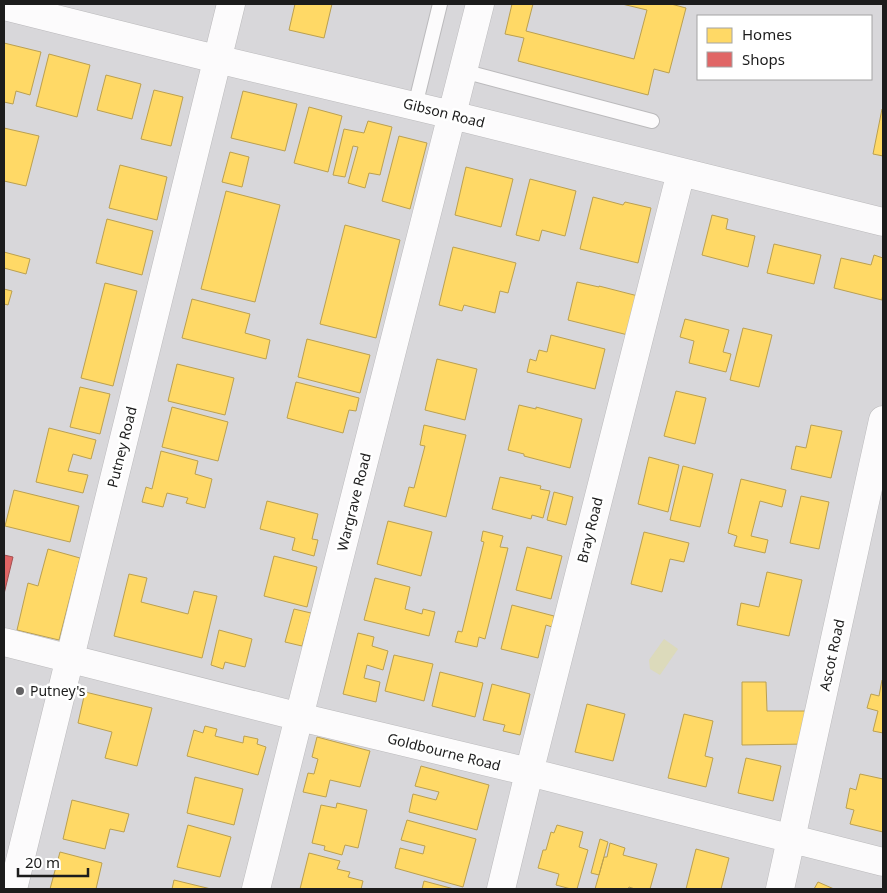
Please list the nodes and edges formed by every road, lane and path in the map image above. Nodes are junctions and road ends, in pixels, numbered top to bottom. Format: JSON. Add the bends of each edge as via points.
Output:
{"nodes":[{"id":1,"x":231,"y":4,"type":"edge"},
{"id":2,"x":440,"y":4,"type":"edge"},
{"id":3,"x":480,"y":4,"type":"edge"},
{"id":4,"x":4,"y":6,"type":"edge"},
{"id":5,"x":217,"y":59,"type":"junction"},
{"id":6,"x":463,"y":71,"type":"junction"},
{"id":7,"x":415,"y":106,"type":"junction"},
{"id":8,"x":452,"y":115,"type":"junction"},
{"id":9,"x":652,"y":121,"type":"dead end"},
{"id":10,"x":681,"y":172,"type":"junction"},
{"id":11,"x":883,"y":222,"type":"edge"},
{"id":12,"x":883,"y":420,"type":"edge"},
{"id":13,"x":4,"y":642,"type":"edge"},
{"id":14,"x":70,"y":659,"type":"junction"},
{"id":15,"x":299,"y":717,"type":"junction"},
{"id":16,"x":529,"y":773,"type":"junction"},
{"id":17,"x":791,"y":838,"type":"junction"},
{"id":18,"x":883,"y":862,"type":"edge"},
{"id":19,"x":13,"y":889,"type":"edge"},
{"id":20,"x":256,"y":889,"type":"edge"},
{"id":21,"x":501,"y":889,"type":"edge"},
{"id":22,"x":780,"y":889,"type":"edge"}],
"edges":[{"from":1,"to":5,"type":"street","name":"Putney Road"},
{"from":2,"to":7,"type":"lane"},
{"from":3,"to":6,"type":"street","name":"Wargrave Road"},
{"from":4,"to":5,"type":"street","name":"Gibson Road"},
{"from":5,"to":7,"type":"street","name":"Gibson Road"},
{"from":5,"to":14,"type":"street","name":"Putney Road"},
{"from":6,"to":8,"type":"street","name":"Wargrave Road"},
{"from":6,"to":9,"type":"lane"},
{"from":7,"to":8,"type":"street","name":"Gibson Road"},
{"from":8,"to":10,"type":"street","name":"Gibson Road"},
{"from":8,"to":15,"type":"street","name":"Wargrave Road"},
{"from":10,"to":11,"type":"street","name":"Gibson Road"},
{"from":10,"to":16,"type":"street","name":"Bray Road"},
{"from":12,"to":17,"type":"street","name":"Ascot Road"},
{"from":13,"to":14,"type":"street","name":"Goldbourne Road"},
{"from":14,"to":15,"type":"street","name":"Goldbourne Road"},
{"from":14,"to":19,"type":"street","name":"Putney Road"},
{"from":15,"to":16,"type":"street","name":"Goldbourne Road"},
{"from":15,"to":20,"type":"street","name":"Wargrave Road"},
{"from":16,"to":17,"type":"street","name":"Goldbourne Road"},
{"from":16,"to":21,"type":"street","name":"Bray Road"},
{"from":17,"to":18,"type":"street","name":"Goldbourne Road"},
{"from":17,"to":22,"type":"street","name":"Ascot Road"}]}
